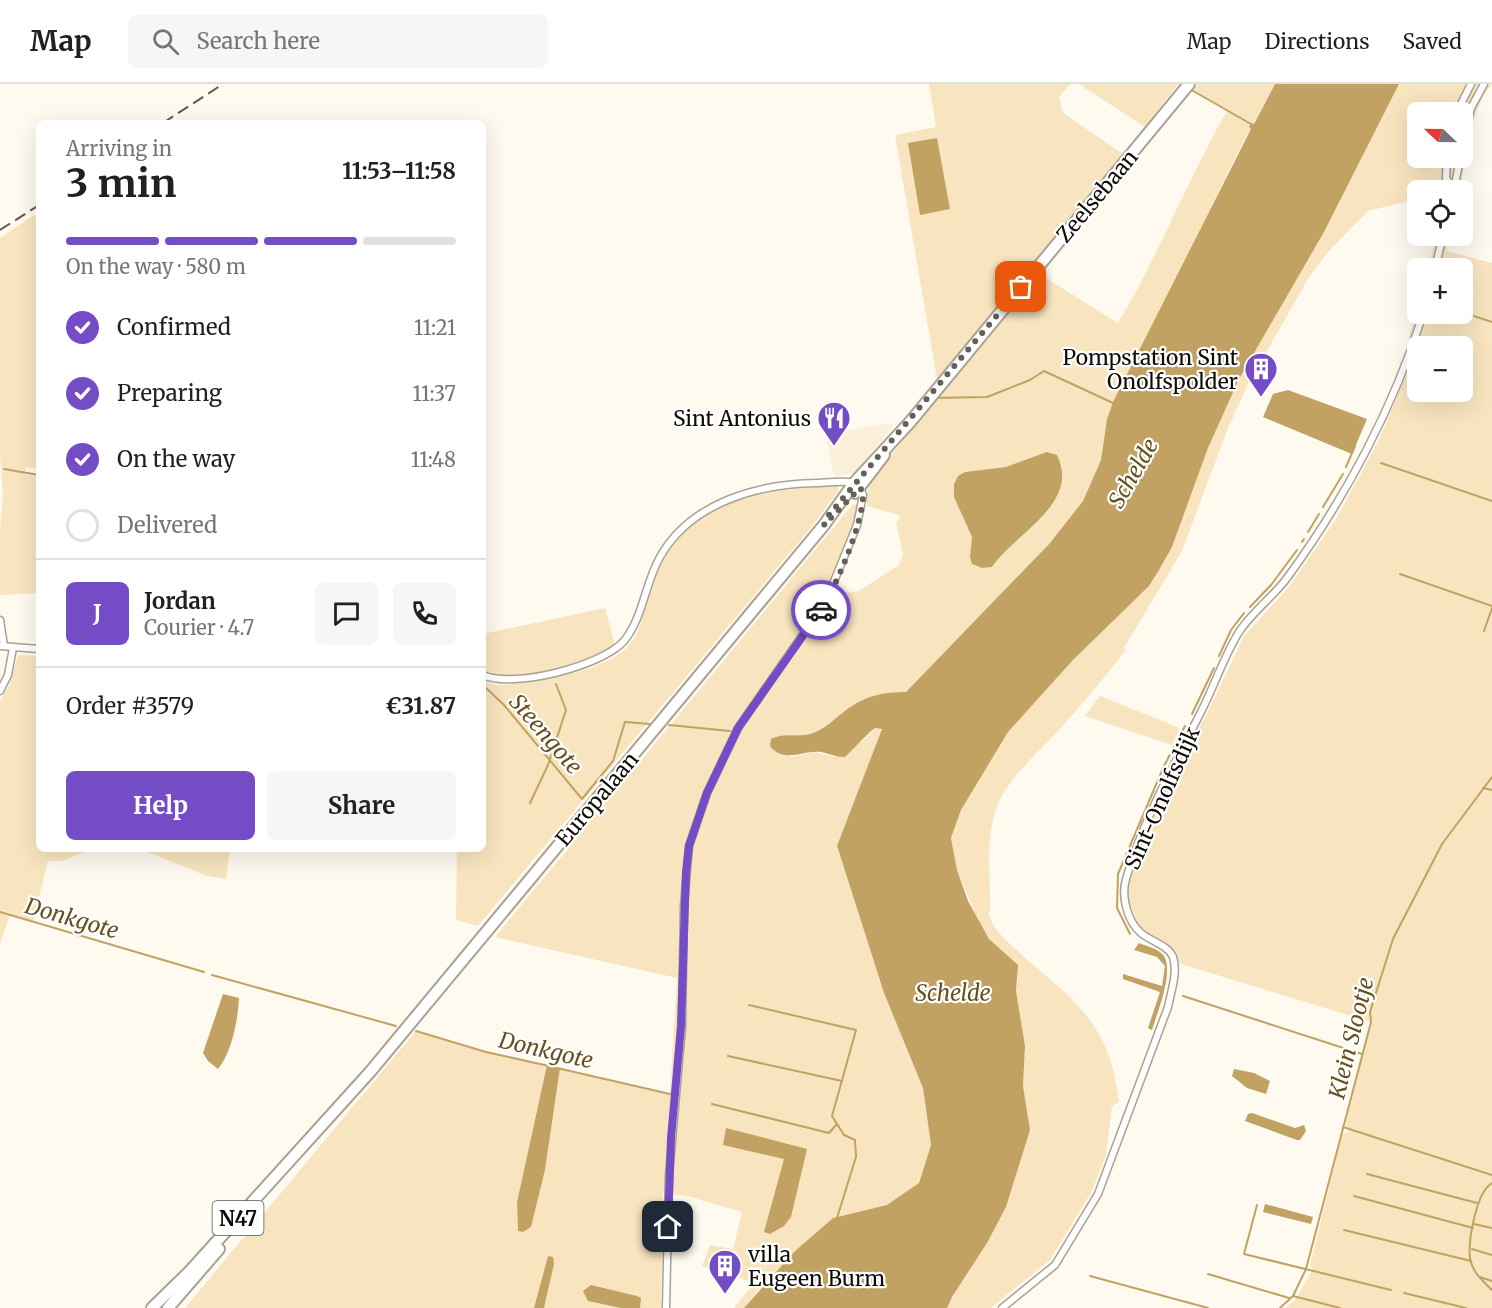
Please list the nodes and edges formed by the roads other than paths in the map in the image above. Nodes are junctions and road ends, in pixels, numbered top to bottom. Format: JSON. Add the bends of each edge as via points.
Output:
{"nodes":[{"id":1,"x":1471,"y":84,"type":"edge"},
{"id":2,"x":1484,"y":84,"type":"edge"},
{"id":3,"x":1187,"y":87,"type":"edge"},
{"id":4,"x":1463,"y":102,"type":"edge"},
{"id":5,"x":1473,"y":106,"type":"edge"},
{"id":6,"x":1420,"y":324,"type":"edge"},
{"id":7,"x":857,"y":485,"type":"junction"},
{"id":8,"x":824,"y":525,"type":"joint"},
{"id":9,"x":0,"y":620,"type":"edge"},
{"id":10,"x":2,"y":646,"type":"edge"},
{"id":11,"x":13,"y":648,"type":"junction"},
{"id":12,"x":36,"y":649,"type":"edge"},
{"id":13,"x":486,"y":676,"type":"edge"},
{"id":14,"x":0,"y":691,"type":"edge"},
{"id":15,"x":370,"y":1072,"type":"junction"},
{"id":16,"x":152,"y":1308,"type":"edge"},
{"id":17,"x":168,"y":1308,"type":"edge"},
{"id":18,"x":666,"y":1308,"type":"edge"},
{"id":19,"x":1002,"y":1308,"type":"edge"}],
"edges":[{"from":1,"to":4,"type":"street"},
{"from":2,"to":5,"type":"street"},
{"from":3,"to":7,"type":"main road","name":"Zeelsebaan","number":"N47"},
{"from":6,"to":19,"type":"street","name":"Sint-Onolfsdijk","via":[[1399,383],[1372,439],[1318,532],[1227,652],[1145,827],[1124,894],[1137,929],[1173,958],[1174,978],[1168,1006],[1098,1194],[1083,1223],[1055,1265]]},
{"from":7,"to":8,"type":"main road","name":"Zeelsebaan","number":"N47"},
{"from":7,"to":13,"type":"street","via":[[780,485],[719,503],[693,518],[674,536],[659,558],[633,626],[616,649],[581,666],[539,675]]},
{"from":7,"to":18,"type":"street","via":[[863,495],[856,525],[831,591],[738,728],[707,793],[689,846],[669,1176]]},
{"from":8,"to":15,"type":"main road","name":"Europalaan","number":"N47"},
{"from":9,"to":10,"type":"street"},
{"from":10,"to":11,"type":"street"},
{"from":11,"to":12,"type":"street"},
{"from":11,"to":14,"type":"street","via":[[8,675]]},
{"from":15,"to":16,"type":"main road","name":"Europalaan","number":"N47"},
{"from":15,"to":17,"type":"main road","name":"Europalaan","number":"N47"}]}
